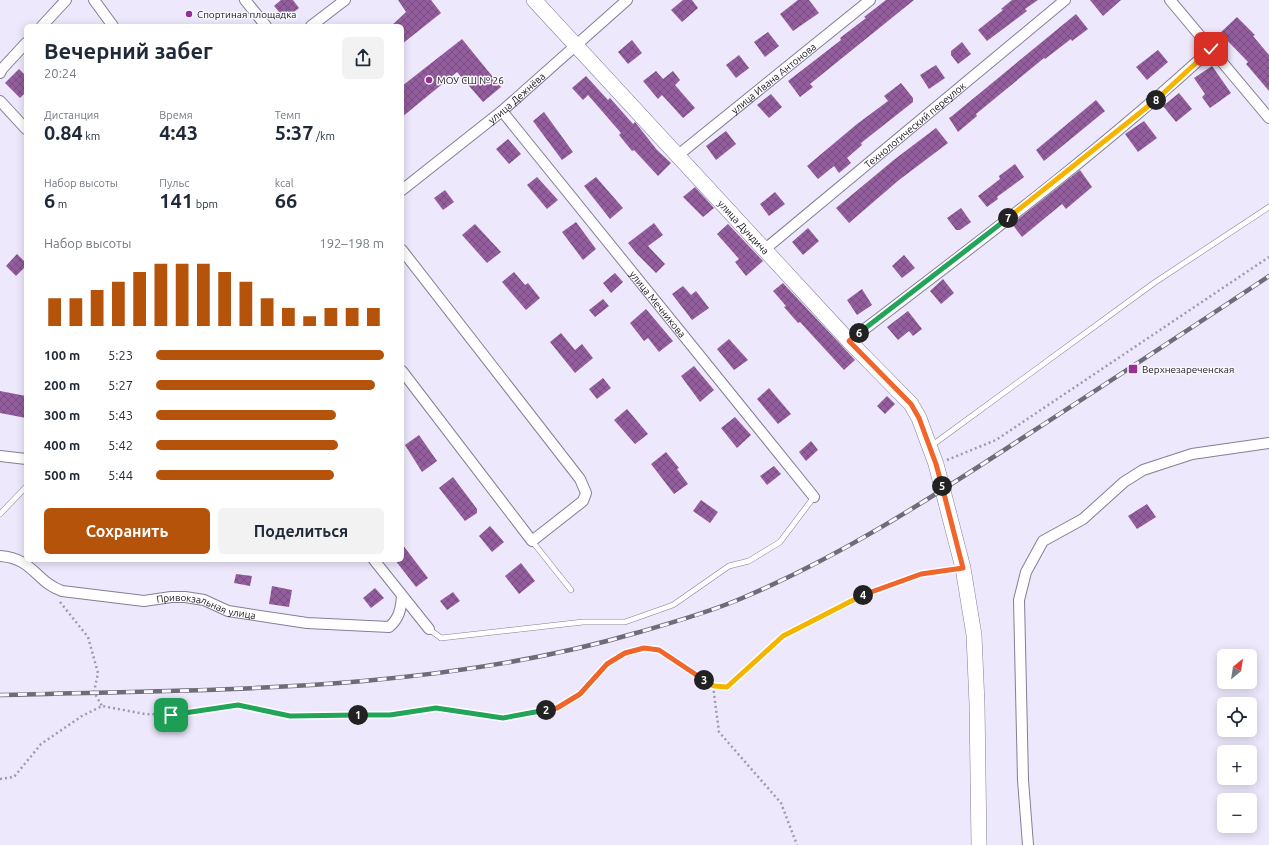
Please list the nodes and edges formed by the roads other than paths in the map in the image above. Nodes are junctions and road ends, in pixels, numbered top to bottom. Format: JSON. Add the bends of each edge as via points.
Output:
{"nodes":[{"id":1,"x":66,"y":0,"type":"edge"},
{"id":2,"x":94,"y":0,"type":"edge"},
{"id":3,"x":244,"y":0,"type":"edge"},
{"id":4,"x":345,"y":0,"type":"edge"},
{"id":5,"x":534,"y":0,"type":"edge"},
{"id":6,"x":628,"y":0,"type":"edge"},
{"id":7,"x":870,"y":0,"type":"edge"},
{"id":8,"x":1065,"y":0,"type":"edge"},
{"id":9,"x":1170,"y":0,"type":"edge"},
{"id":10,"x":44,"y":24,"type":"edge"},
{"id":11,"x":112,"y":24,"type":"edge"},
{"id":12,"x":264,"y":24,"type":"edge"},
{"id":13,"x":314,"y":24,"type":"edge"},
{"id":14,"x":24,"y":45,"type":"edge"},
{"id":15,"x":575,"y":45,"type":"junction"},
{"id":16,"x":1211,"y":49,"type":"junction"},
{"id":17,"x":0,"y":73,"type":"edge"},
{"id":18,"x":0,"y":101,"type":"edge"},
{"id":19,"x":502,"y":111,"type":"junction"},
{"id":20,"x":1269,"y":118,"type":"edge"},
{"id":21,"x":24,"y":127,"type":"edge"},
{"id":22,"x":677,"y":156,"type":"junction"},
{"id":23,"x":404,"y":188,"type":"edge"},
{"id":24,"x":1269,"y":207,"type":"edge"},
{"id":25,"x":764,"y":250,"type":"junction"},
{"id":26,"x":404,"y":253,"type":"edge"},
{"id":27,"x":849,"y":341,"type":"junction"},
{"id":28,"x":404,"y":374,"type":"edge"},
{"id":29,"x":1269,"y":443,"type":"edge"},
{"id":30,"x":930,"y":447,"type":"junction"},
{"id":31,"x":0,"y":456,"type":"edge"},
{"id":32,"x":24,"y":459,"type":"edge"},
{"id":33,"x":24,"y":489,"type":"edge"},
{"id":34,"x":814,"y":498,"type":"joint"},
{"id":35,"x":0,"y":514,"type":"edge"},
{"id":36,"x":532,"y":541,"type":"junction"},
{"id":37,"x":0,"y":556,"type":"edge"},
{"id":38,"x":376,"y":562,"type":"edge"},
{"id":39,"x":572,"y":590,"type":"dead end"},
{"id":40,"x":402,"y":596,"type":"junction"},
{"id":41,"x":429,"y":629,"type":"joint"},
{"id":42,"x":979,"y":845,"type":"edge"},
{"id":43,"x":1028,"y":845,"type":"edge"}],
"edges":[{"from":1,"to":10,"type":"street"},
{"from":2,"to":11,"type":"street"},
{"from":3,"to":12,"type":"street"},
{"from":4,"to":13,"type":"street"},
{"from":5,"to":15,"type":"street","name":"улица Дундича"},
{"from":6,"to":15,"type":"street","name":"улица Дежнёва"},
{"from":7,"to":22,"type":"street","name":"улица Ивана Антонова"},
{"from":8,"to":25,"type":"street","name":"Технологический переулок"},
{"from":9,"to":16,"type":"street"},
{"from":14,"to":17,"type":"street"},
{"from":15,"to":19,"type":"street","name":"улица Дежнёва"},
{"from":15,"to":22,"type":"street","name":"улица Дундича"},
{"from":16,"to":20,"type":"street"},
{"from":16,"to":27,"type":"street","via":[[1154,101],[967,251]]},
{"from":18,"to":21,"type":"street"},
{"from":19,"to":23,"type":"street","name":"улица Дежнёва"},
{"from":19,"to":34,"type":"street","name":"улица Мечникова"},
{"from":22,"to":25,"type":"street","name":"улица Дундича"},
{"from":24,"to":30,"type":"lane","via":[[1154,284]]},
{"from":25,"to":27,"type":"street","name":"улица Дундича"},
{"from":26,"to":36,"type":"street","via":[[580,480],[586,493],[583,502]]},
{"from":27,"to":30,"type":"street","name":"улица Дундича","via":[[911,404]]},
{"from":28,"to":36,"type":"street"},
{"from":29,"to":43,"type":"street","via":[[1192,454],[1143,470],[1124,482],[1083,519],[1044,541],[1026,572],[1019,600],[1023,780]]},
{"from":30,"to":42,"type":"street","name":"улица Дундича","via":[[963,568],[974,635]]},
{"from":31,"to":32,"type":"street"},
{"from":33,"to":35,"type":"lane"},
{"from":34,"to":41,"type":"lane","via":[[780,542],[749,561],[729,566],[673,605],[625,622],[584,622],[440,638]]},
{"from":36,"to":39,"type":"lane"},
{"from":37,"to":40,"type":"street","name":"Привокзальная улица","via":[[12,557],[27,564],[50,585],[62,591],[144,601],[185,597],[204,600],[228,612],[307,623],[388,627],[394,622],[400,610]]},
{"from":38,"to":40,"type":"street"},
{"from":40,"to":41,"type":"street"}]}
